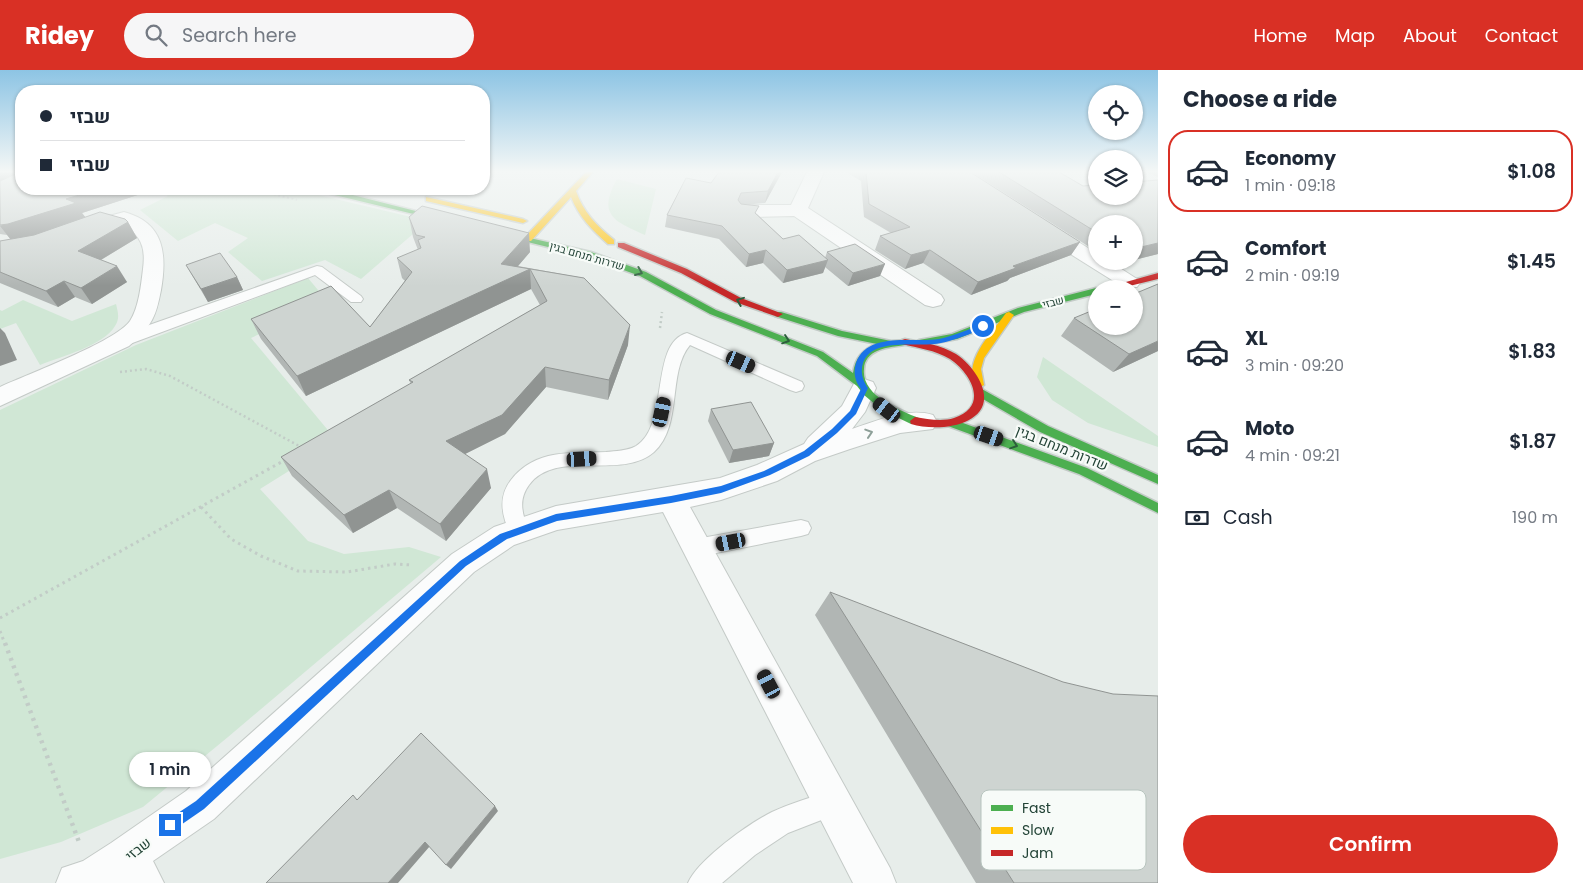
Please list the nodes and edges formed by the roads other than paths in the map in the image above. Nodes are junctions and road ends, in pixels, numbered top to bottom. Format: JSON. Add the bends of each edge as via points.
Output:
{"nodes":[{"id":1,"x":408,"y":210,"type":"edge"},
{"id":2,"x":476,"y":210,"type":"edge"},
{"id":3,"x":554,"y":210,"type":"edge"},
{"id":4,"x":579,"y":210,"type":"edge"},
{"id":5,"x":798,"y":210,"type":"joint"},
{"id":6,"x":746,"y":212,"type":"edge"},
{"id":7,"x":1029,"y":220,"type":"edge"},
{"id":8,"x":462,"y":223,"type":"edge"},
{"id":9,"x":540,"y":225,"type":"junction"},
{"id":10,"x":481,"y":228,"type":"edge"},
{"id":11,"x":557,"y":229,"type":"dead end"},
{"id":12,"x":65,"y":234,"type":"edge"},
{"id":13,"x":584,"y":236,"type":"dead end"},
{"id":14,"x":528,"y":239,"type":"junction"},
{"id":15,"x":611,"y":242,"type":"junction"},
{"id":16,"x":1158,"y":276,"type":"edge"},
{"id":17,"x":1125,"y":280,"type":"edge"},
{"id":18,"x":1142,"y":280,"type":"edge"},
{"id":19,"x":1088,"y":293,"type":"edge"},
{"id":20,"x":356,"y":298,"type":"dead end"},
{"id":21,"x":933,"y":300,"type":"dead end"},
{"id":22,"x":1009,"y":314,"type":"junction"},
{"id":23,"x":121,"y":341,"type":"junction"},
{"id":24,"x":905,"y":342,"type":"junction"},
{"id":25,"x":888,"y":343,"type":"junction"},
{"id":26,"x":796,"y":386,"type":"dead end"},
{"id":27,"x":862,"y":386,"type":"junction"},
{"id":28,"x":980,"y":388,"type":"junction"},
{"id":29,"x":0,"y":397,"type":"edge"},
{"id":30,"x":924,"y":422,"type":"junction"},
{"id":31,"x":952,"y":423,"type":"junction"},
{"id":32,"x":806,"y":454,"type":"junction"},
{"id":33,"x":1158,"y":480,"type":"edge"},
{"id":34,"x":671,"y":500,"type":"junction"},
{"id":35,"x":1158,"y":508,"type":"edge"},
{"id":36,"x":801,"y":528,"type":"dead end"},
{"id":37,"x":519,"y":531,"type":"junction"},
{"id":38,"x":696,"y":548,"type":"junction"},
{"id":39,"x":833,"y":803,"type":"junction"},
{"id":40,"x":109,"y":876,"type":"edge"},
{"id":41,"x":702,"y":883,"type":"edge"},
{"id":42,"x":875,"y":883,"type":"edge"}],
"edges":[{"from":1,"to":8,"type":"street"},
{"from":2,"to":9,"type":"street","name":"שדרות מנחם בגין"},
{"from":3,"to":9,"type":"street"},
{"from":4,"to":15,"type":"street"},
{"from":5,"to":6,"type":"street"},
{"from":5,"to":21,"type":"street"},
{"from":7,"to":17,"type":"street"},
{"from":9,"to":11,"type":"street","name":"שדרות מנחם בגין"},
{"from":9,"to":14,"type":"street"},
{"from":10,"to":14,"type":"street","name":"שדרות מנחם בגין"},
{"from":12,"to":23,"type":"street","via":[[124,218],[138,224],[148,235],[156,255],[146,309],[137,326]]},
{"from":13,"to":15,"type":"street","name":"שדרות מנחם בגין"},
{"from":14,"to":27,"type":"street","name":"שדרות מנחם בגין","one_way":true,"via":[[598,257],[645,274],[700,306],[820,354],[842,367]]},
{"from":25,"to":15,"type":"street","name":"שדרות מנחם בגין","one_way":true,"via":[[816,327],[746,304],[662,261]]},
{"from":16,"to":18,"type":"street"},
{"from":19,"to":22,"type":"street","name":"שבזי"},
{"from":20,"to":23,"type":"lane","via":[[317,270]]},
{"from":22,"to":24,"type":"street","name":"שבזי","via":[[960,336],[924,343]]},
{"from":22,"to":28,"type":"street","via":[[979,358],[976,369]]},
{"from":23,"to":29,"type":"street"},
{"from":24,"to":25,"type":"street"},
{"from":24,"to":28,"type":"street","via":[[941,351],[957,360],[971,372]]},
{"from":25,"to":27,"type":"street","via":[[872,348],[861,357],[857,369]]},
{"from":26,"to":37,"type":"lane","via":[[687,338],[675,354],[658,432],[648,447],[634,456],[564,460],[538,466],[520,480],[512,496],[510,510]]},
{"from":27,"to":30,"type":"street","via":[[887,410]]},
{"from":27,"to":32,"type":"street","name":"שבזי","via":[[853,412]]},
{"from":28,"to":31,"type":"street","via":[[982,397],[977,409],[967,418]]},
{"from":28,"to":33,"type":"street","name":"שדרות מנחם בגין","via":[[1000,406],[1031,423]]},
{"from":30,"to":31,"type":"street"},
{"from":32,"to":30,"type":"street","name":"שבזי","one_way":true,"via":[[900,424]]},
{"from":31,"to":35,"type":"street","name":"שדרות מנחם בגין","one_way":true,"via":[[1052,458]]},
{"from":32,"to":34,"type":"street","name":"שבזי","via":[[767,473],[721,489]]},
{"from":34,"to":37,"type":"street","name":"שבזי","via":[[556,518]]},
{"from":34,"to":38,"type":"street"},
{"from":36,"to":38,"type":"lane"},
{"from":37,"to":40,"type":"street","name":"שבזי","via":[[504,536],[463,564],[200,805]]},
{"from":38,"to":39,"type":"street"},
{"from":39,"to":41,"type":"lane","via":[[780,822],[745,846]]},
{"from":39,"to":42,"type":"street"}]}
